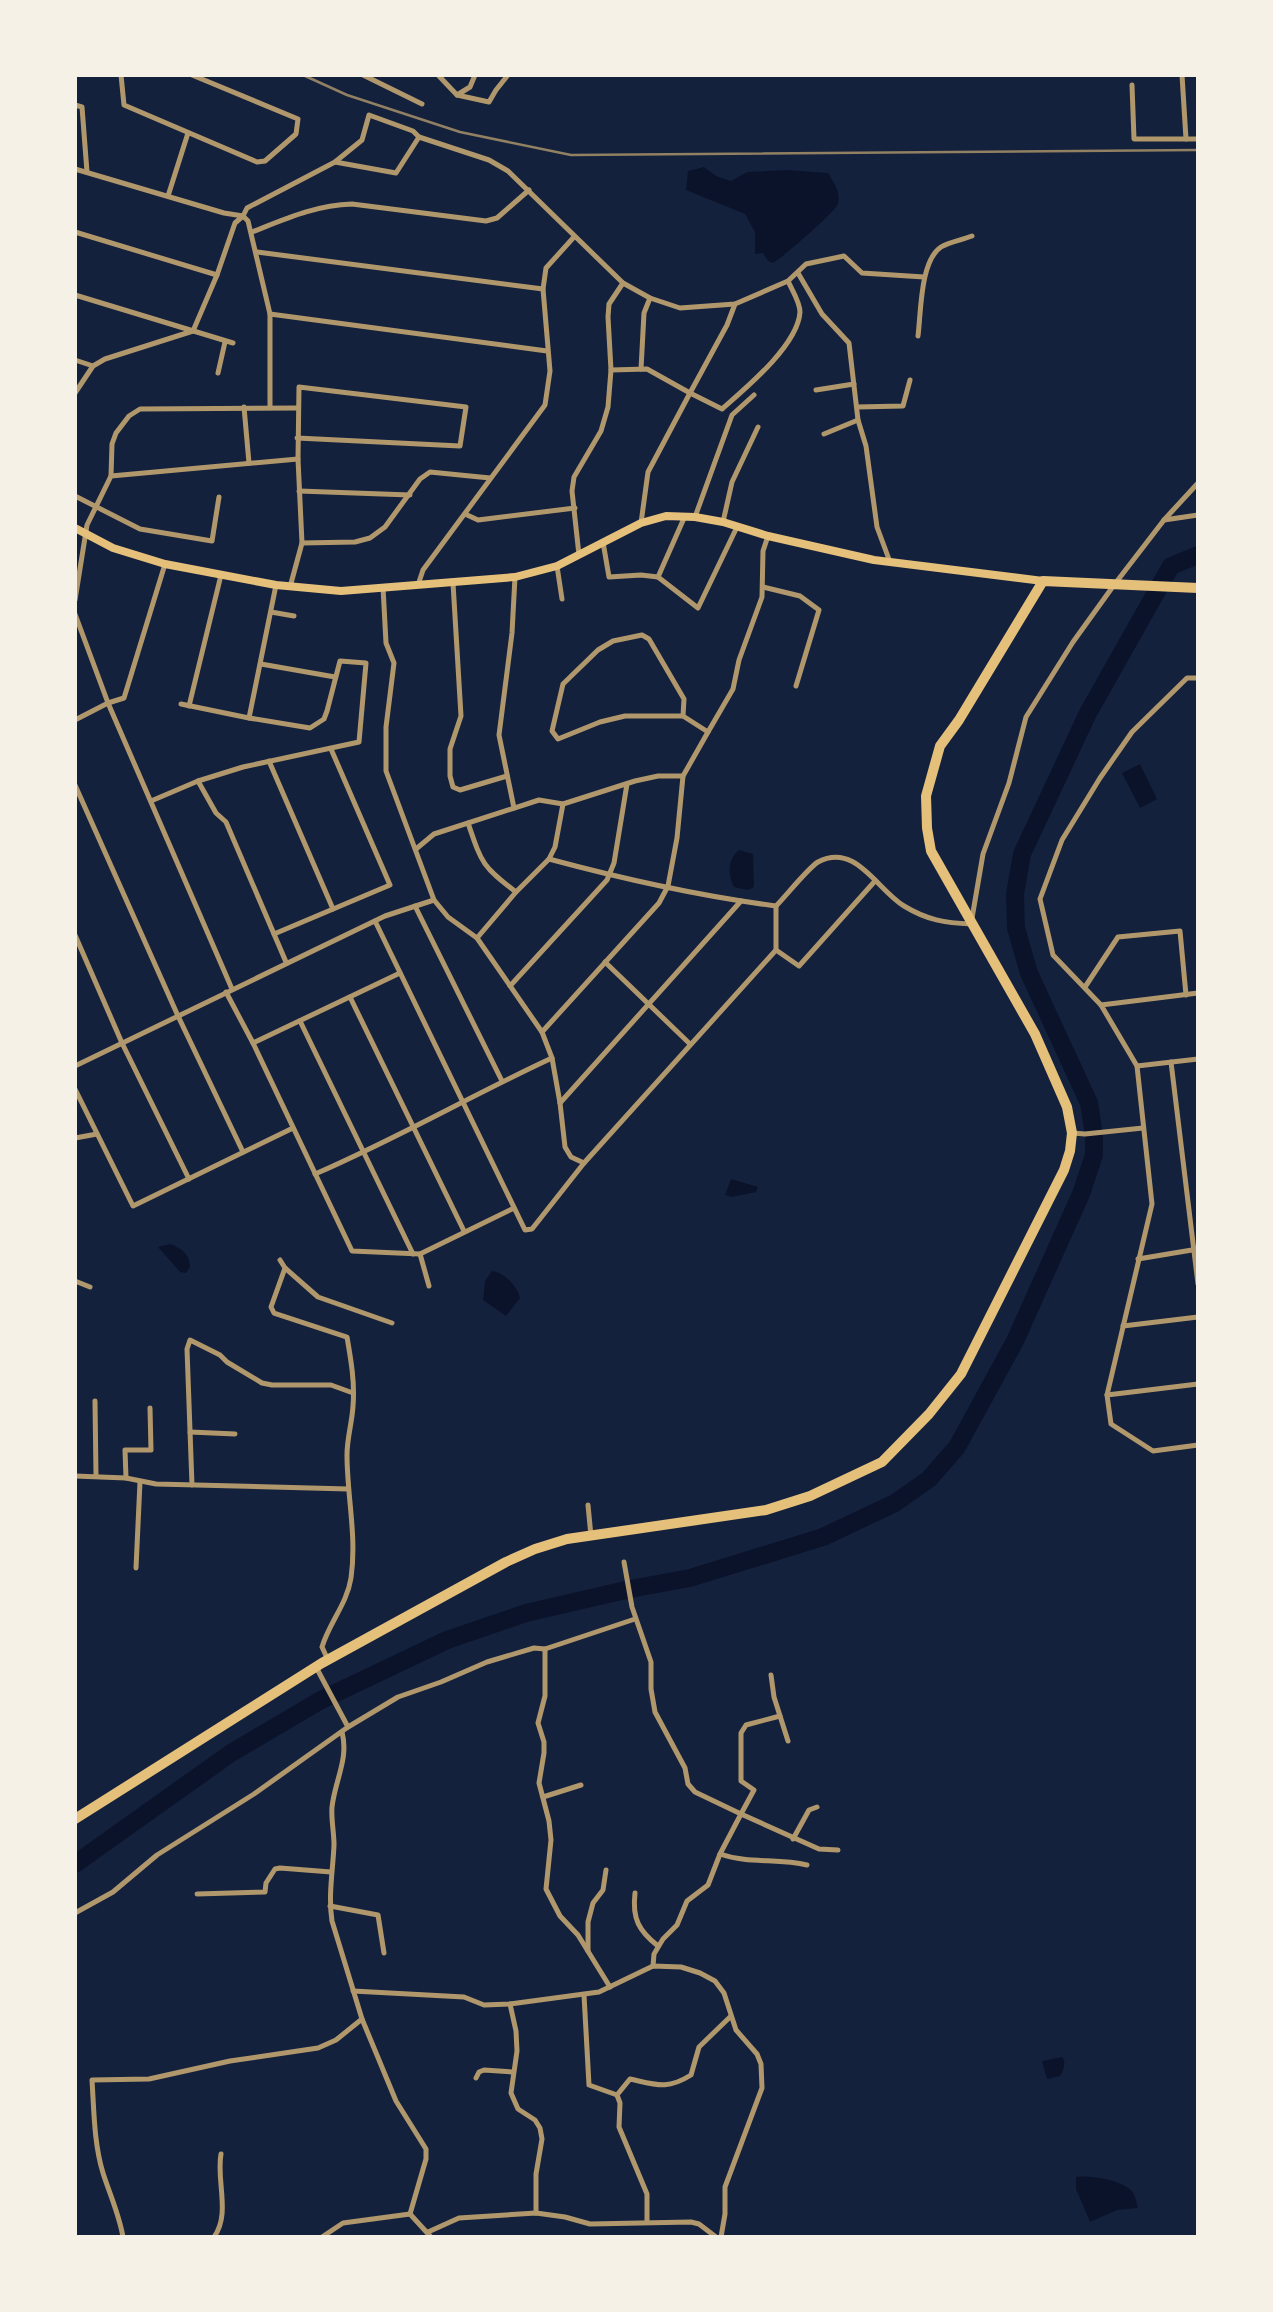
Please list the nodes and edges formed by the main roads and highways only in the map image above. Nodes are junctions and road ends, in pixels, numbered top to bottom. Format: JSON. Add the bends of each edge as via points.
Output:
{"nodes":[{"id":1,"x":75,"y":528,"type":"edge"},
{"id":2,"x":1043,"y":581,"type":"junction"},
{"id":3,"x":1198,"y":588,"type":"edge"},
{"id":4,"x":75,"y":1819,"type":"edge"}],
"edges":[{"from":1,"to":2,"type":"main road","via":[[113,548],[165,564],[276,585],[341,591],[515,577],[557,566],[642,523],[666,516],[723,522],[891,563]]},
{"from":2,"to":3,"type":"highway"},
{"from":2,"to":4,"type":"highway","via":[[940,746],[926,796],[931,851],[1035,1034],[1067,1107],[1072,1133],[1064,1170],[961,1374],[883,1462],[810,1496],[766,1510],[567,1539],[535,1549],[328,1660]]}]}
